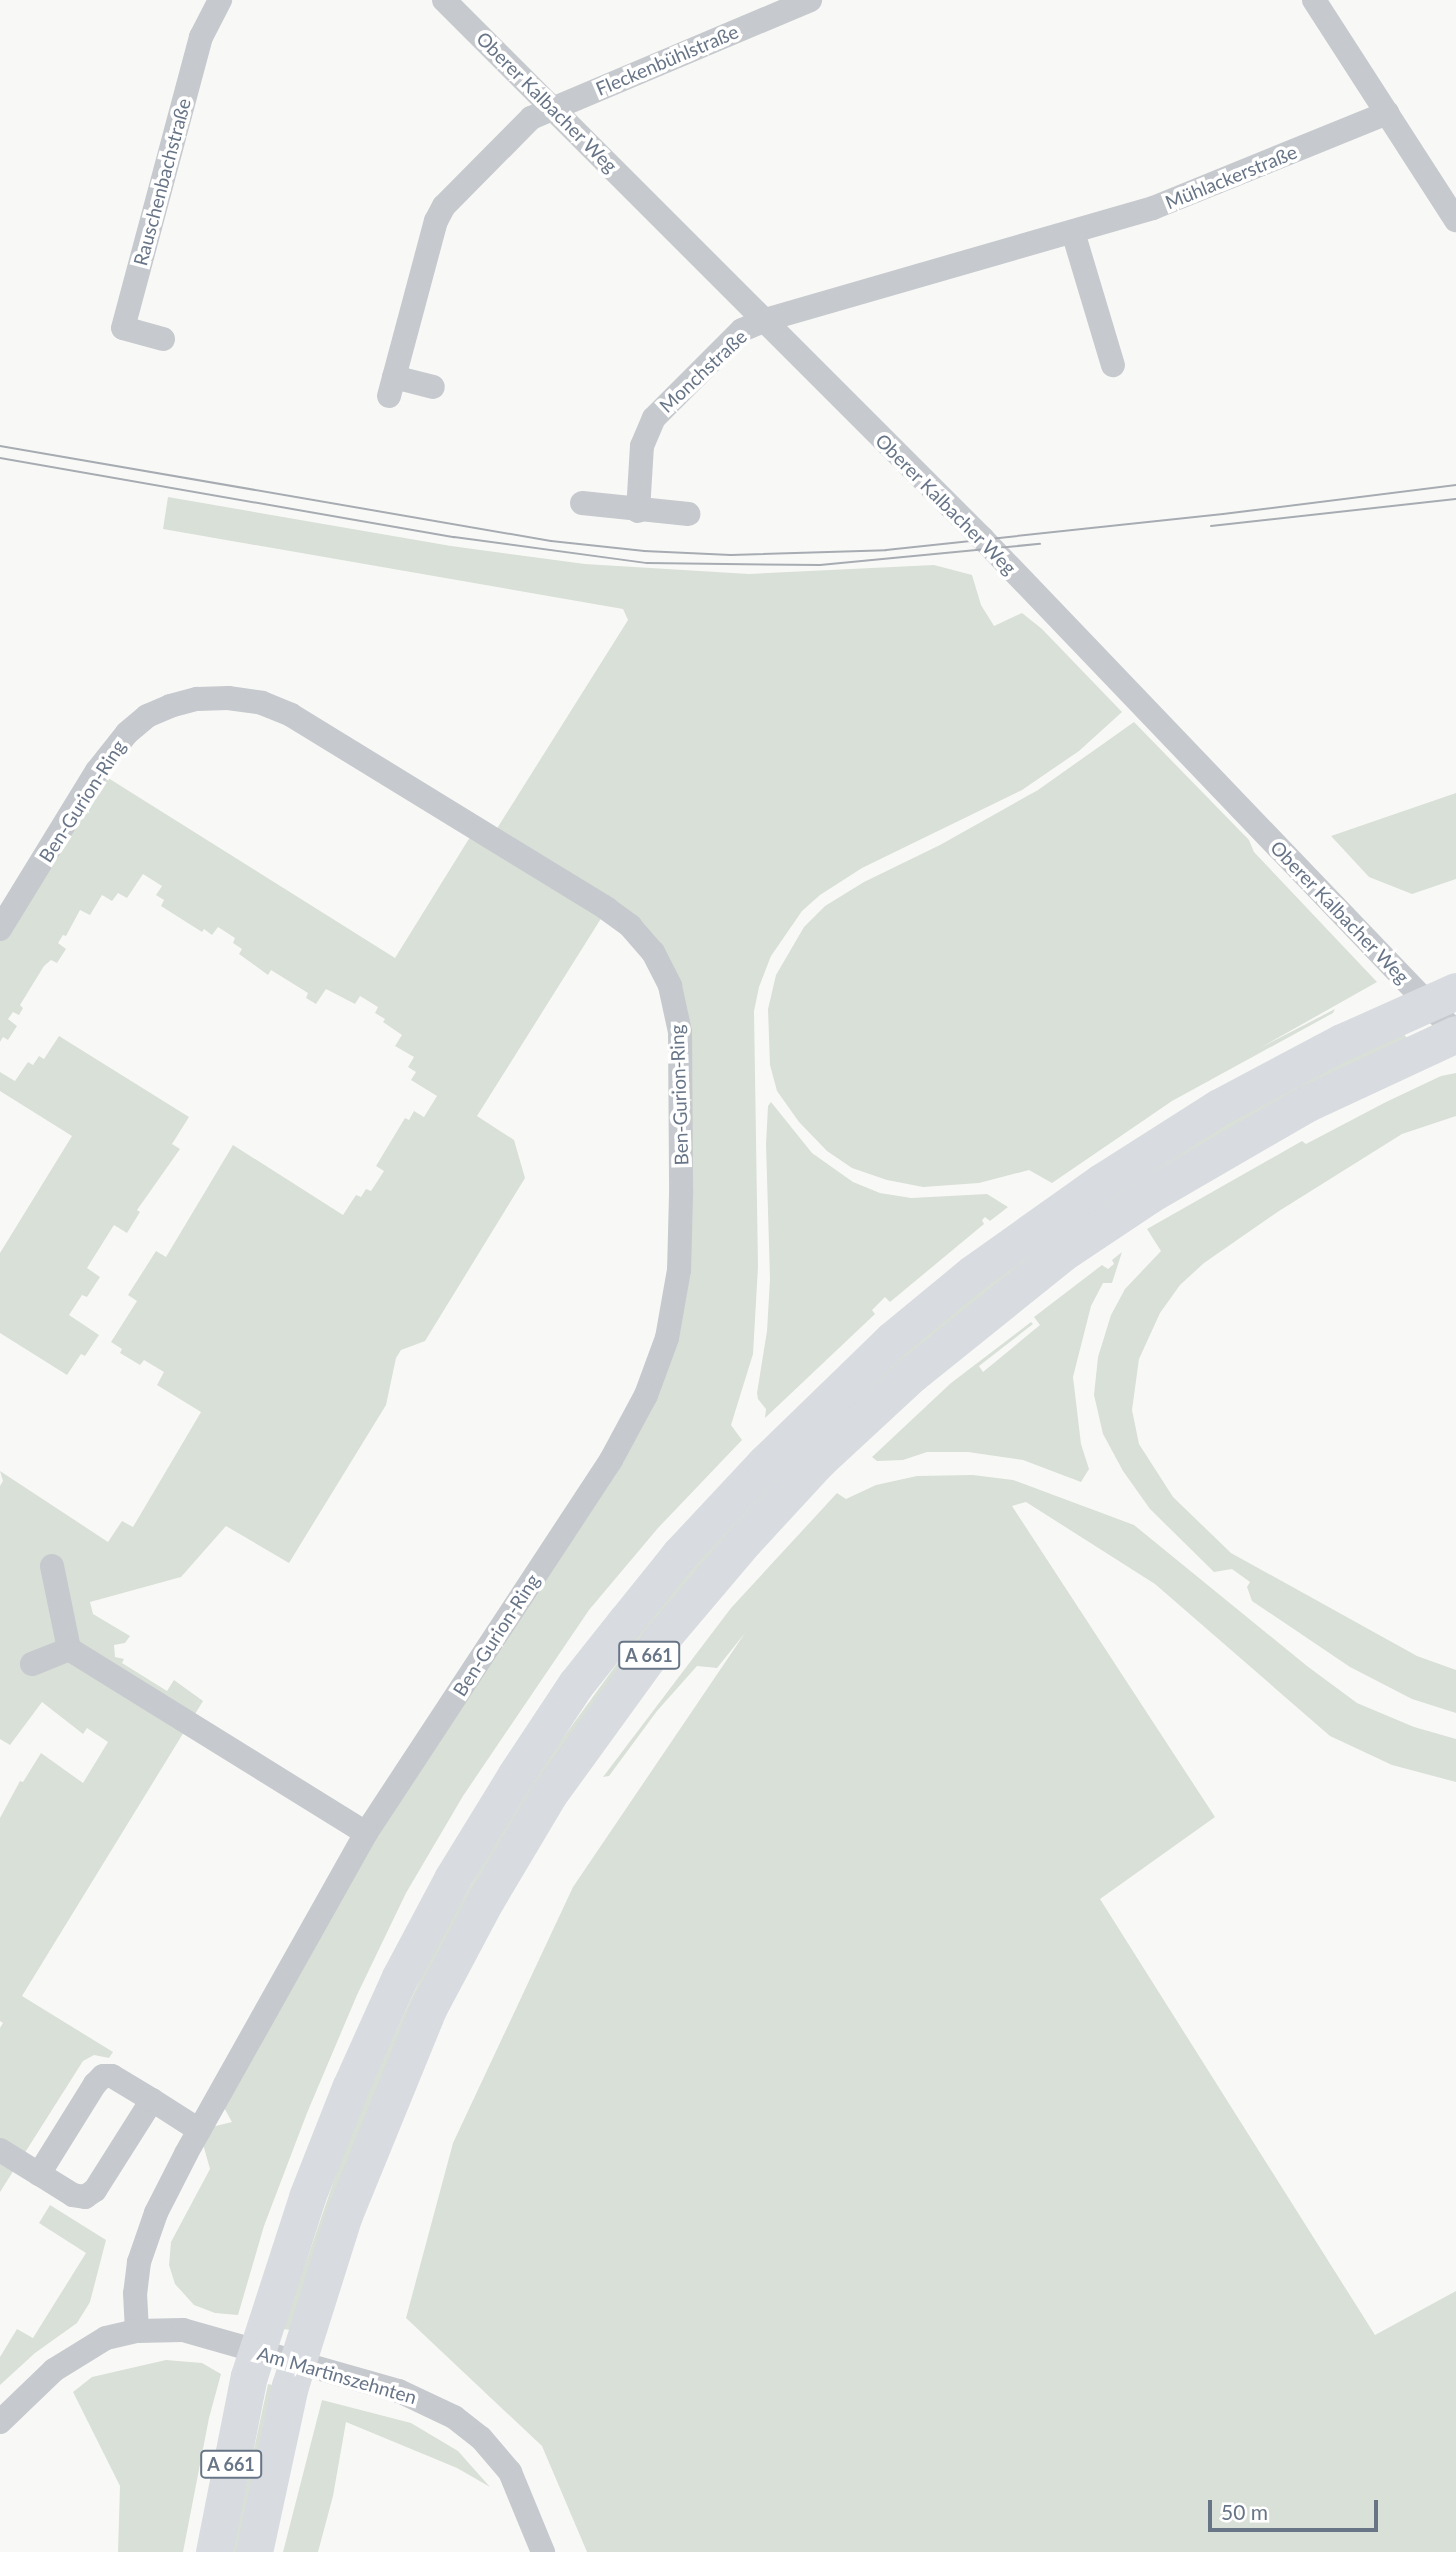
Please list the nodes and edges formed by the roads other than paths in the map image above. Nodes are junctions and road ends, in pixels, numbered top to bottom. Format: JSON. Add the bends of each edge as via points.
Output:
{"nodes":[{"id":1,"x":220,"y":0,"type":"edge"},
{"id":2,"x":444,"y":0,"type":"edge"},
{"id":3,"x":810,"y":0,"type":"edge"},
{"id":4,"x":1314,"y":0,"type":"edge"},
{"id":5,"x":554,"y":107,"type":"junction"},
{"id":6,"x":1387,"y":113,"type":"junction"},
{"id":7,"x":1456,"y":220,"type":"edge"},
{"id":8,"x":1073,"y":232,"type":"junction"},
{"id":9,"x":765,"y":320,"type":"junction"},
{"id":10,"x":163,"y":339,"type":"dead end"},
{"id":11,"x":1113,"y":365,"type":"dead end"},
{"id":12,"x":433,"y":387,"type":"dead end"},
{"id":13,"x":582,"y":503,"type":"dead end"},
{"id":14,"x":638,"y":512,"type":"junction"},
{"id":15,"x":688,"y":514,"type":"dead end"},
{"id":16,"x":0,"y":929,"type":"edge"},
{"id":17,"x":1452,"y":1018,"type":"edge"},
{"id":18,"x":52,"y":1566,"type":"dead end"},
{"id":19,"x":69,"y":1649,"type":"junction"},
{"id":20,"x":32,"y":1664,"type":"dead end"},
{"id":21,"x":366,"y":1833,"type":"junction"},
{"id":22,"x":152,"y":2100,"type":"junction"},
{"id":23,"x":199,"y":2130,"type":"junction"},
{"id":24,"x":0,"y":2150,"type":"edge"},
{"id":25,"x":39,"y":2174,"type":"junction"},
{"id":26,"x":137,"y":2331,"type":"junction"},
{"id":27,"x":0,"y":2422,"type":"edge"},
{"id":28,"x":214,"y":2552,"type":"edge"},
{"id":29,"x":254,"y":2552,"type":"edge"},
{"id":30,"x":543,"y":2552,"type":"edge"}],
"edges":[{"from":1,"to":10,"type":"street","name":"Rauschenbachstraße","via":[[201,37],[123,328]]},
{"from":2,"to":5,"type":"street","name":"Oberer Kalbacher Weg"},
{"from":3,"to":5,"type":"street","name":"Fleckenbühlstraße"},
{"from":4,"to":6,"type":"street"},
{"from":5,"to":9,"type":"street","name":"Oberer Kalbacher Weg"},
{"from":5,"to":12,"type":"street","name":"Fleckenbühlstraße","via":[[531,118],[444,206],[436,221],[391,387]]},
{"from":6,"to":7,"type":"street"},
{"from":6,"to":8,"type":"street","name":"Mühlackerstraße","via":[[1153,208]]},
{"from":8,"to":9,"type":"street","name":"Mühlackerstraße"},
{"from":8,"to":11,"type":"street"},
{"from":9,"to":14,"type":"street","name":"Monchstraße","via":[[742,330],[654,418],[642,446]]},
{"from":9,"to":17,"type":"street","name":"Oberer Kalbacher Weg"},
{"from":13,"to":14,"type":"street"},
{"from":14,"to":15,"type":"street"},
{"from":16,"to":21,"type":"street","name":"Ben-Gurion-Ring","via":[[97,771],[127,733],[147,716],[170,706],[228,698],[262,703],[291,715],[607,909],[653,952],[670,986],[680,1032],[681,1195],[678,1270],[667,1338],[646,1395],[611,1460]]},
{"from":17,"to":28,"type":"highway","number":"A 661","via":[[1391,1020],[1219,1107],[1101,1182],[893,1339],[765,1463],[679,1555],[576,1684],[515,1776],[400,1976],[307,2197],[249,2376]]},
{"from":17,"to":29,"type":"highway","number":"A 661","via":[[1418,1050],[1217,1154],[1083,1239],[1011,1293],[912,1374],[818,1461],[661,1639],[549,1794],[429,2007],[344,2215],[290,2386]]},
{"from":18,"to":19,"type":"street"},
{"from":19,"to":20,"type":"street"},
{"from":19,"to":21,"type":"street"},
{"from":21,"to":23,"type":"street","name":"Ben-Gurion-Ring"},
{"from":22,"to":23,"type":"street"},
{"from":22,"to":25,"type":"street","via":[[95,2190],[85,2197],[73,2195]]},
{"from":22,"to":25,"type":"street","via":[[112,2076],[103,2077]]},
{"from":23,"to":26,"type":"street","name":"Ben-Gurion-Ring","via":[[156,2213],[139,2262]]},
{"from":24,"to":25,"type":"street"},
{"from":26,"to":27,"type":"street","via":[[106,2338],[80,2352],[54,2370]]},
{"from":26,"to":30,"type":"street","name":"Am Martinszehnten","via":[[183,2330],[359,2378],[429,2403],[481,2438],[510,2472]]}]}
